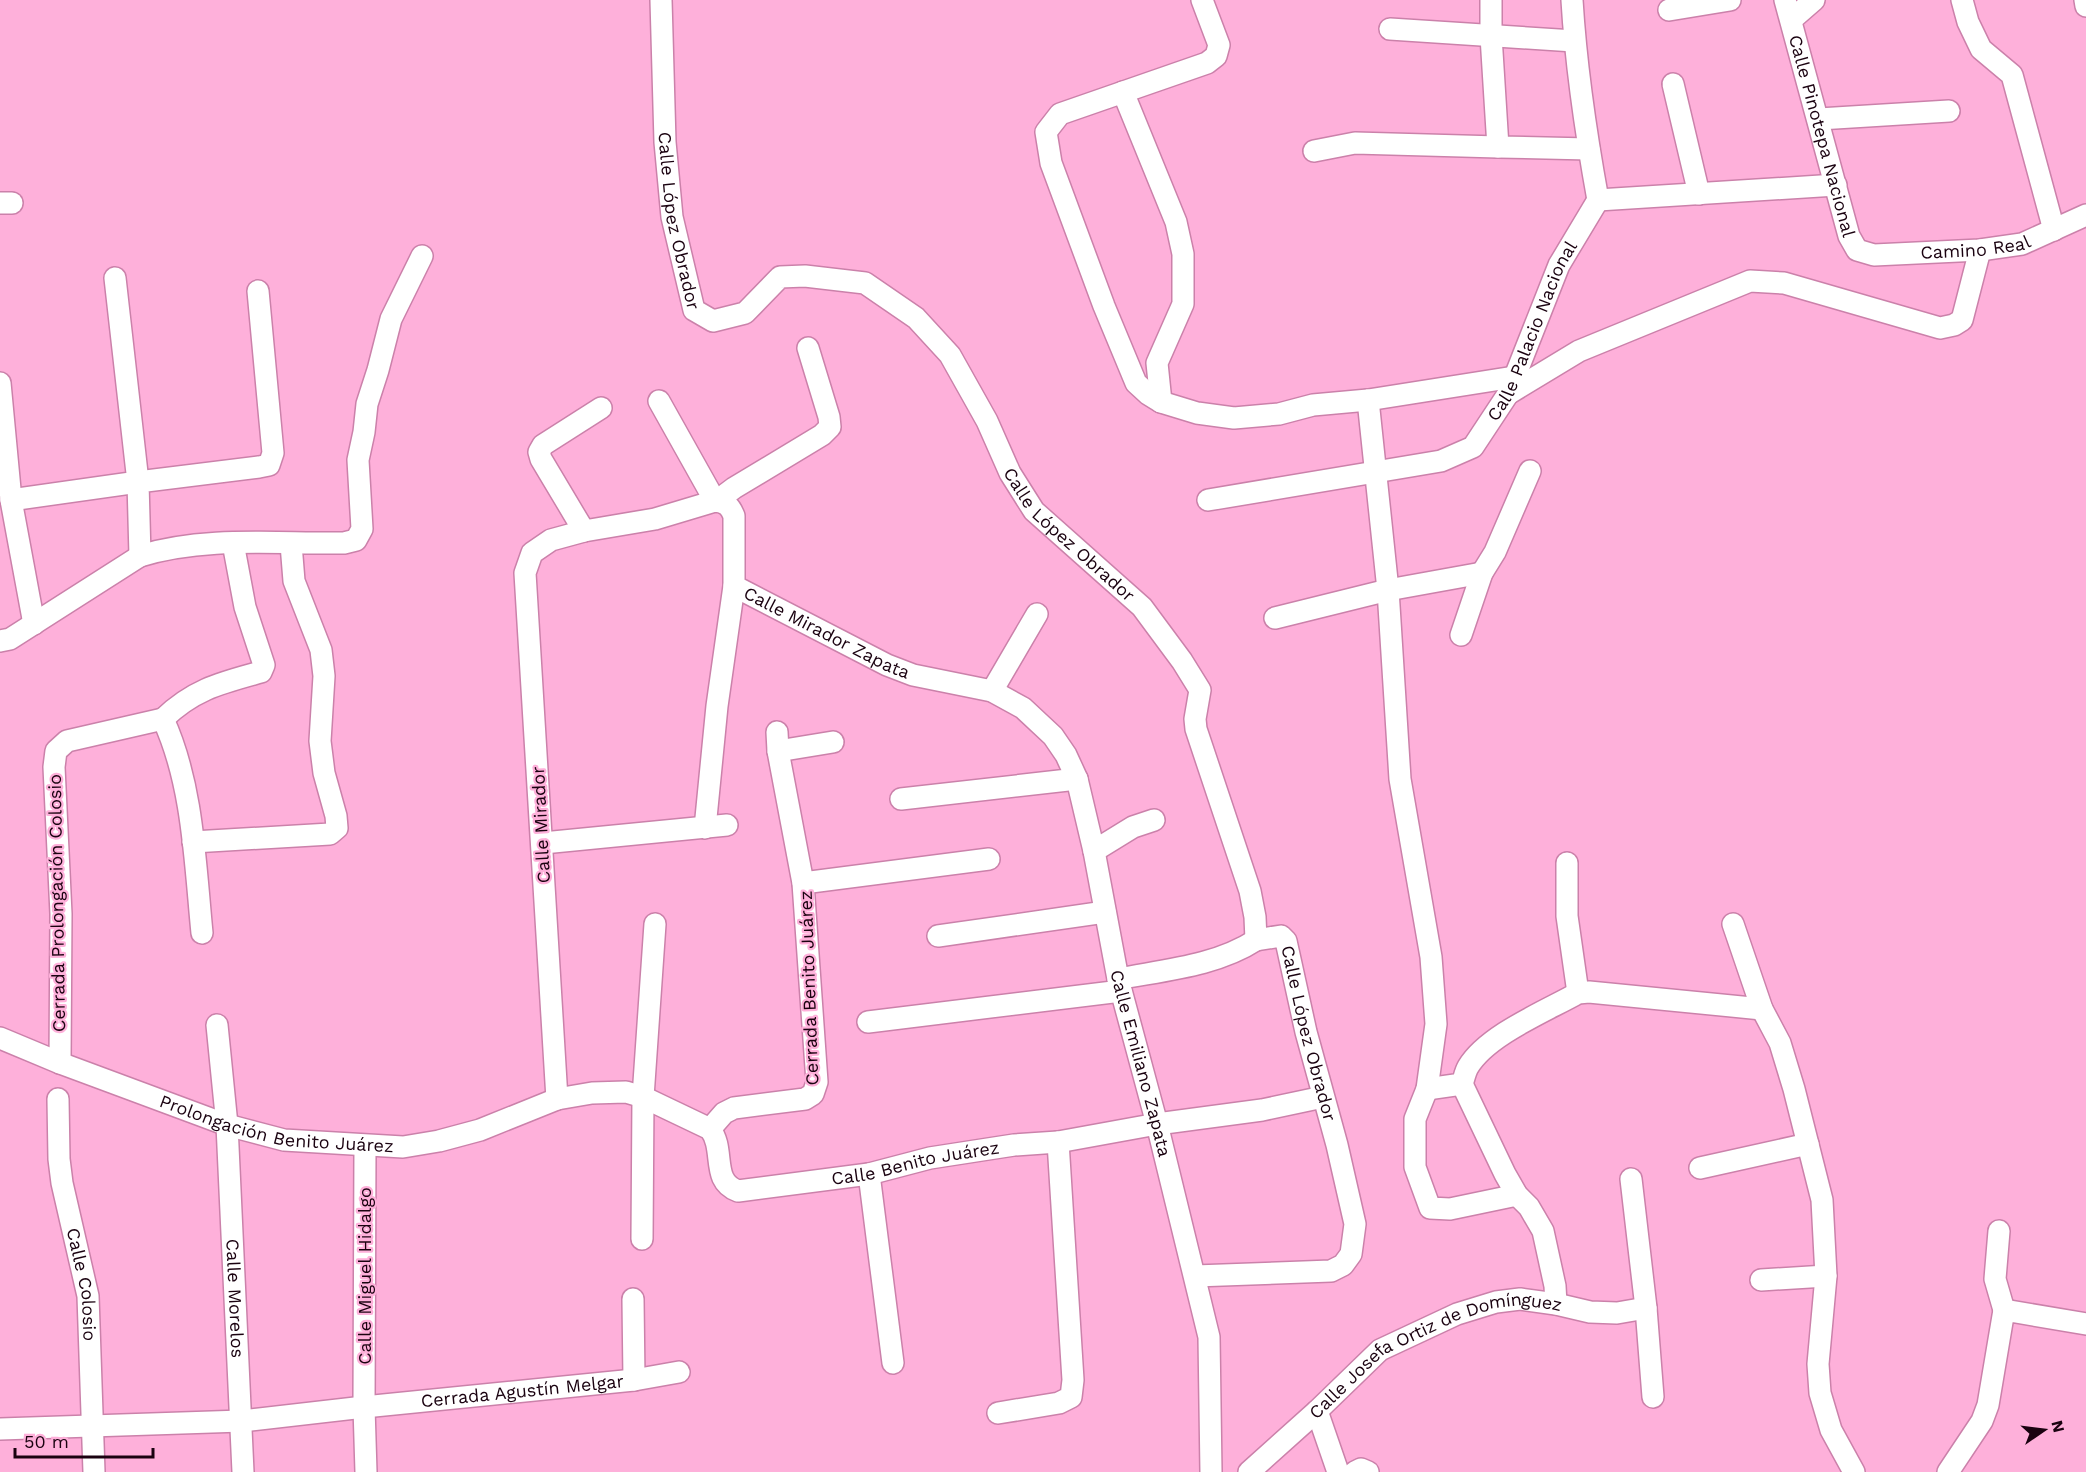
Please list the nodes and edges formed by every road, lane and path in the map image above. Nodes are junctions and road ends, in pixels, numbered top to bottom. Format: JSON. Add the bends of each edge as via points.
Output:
{"nodes":[{"id":1,"x":661,"y":0,"type":"edge"},
{"id":2,"x":1202,"y":0,"type":"edge"},
{"id":3,"x":1491,"y":0,"type":"edge"},
{"id":4,"x":1572,"y":0,"type":"edge"},
{"id":5,"x":1730,"y":0,"type":"edge"},
{"id":6,"x":1814,"y":0,"type":"edge"},
{"id":7,"x":1962,"y":0,"type":"edge"},
{"id":8,"x":2085,"y":0,"type":"edge"},
{"id":9,"x":2086,"y":6,"type":"edge"},
{"id":10,"x":1669,"y":10,"type":"dead end"},
{"id":11,"x":1788,"y":10,"type":"edge"},
{"id":12,"x":1390,"y":29,"type":"dead end"},
{"id":13,"x":1491,"y":36,"type":"junction"},
{"id":14,"x":1574,"y":41,"type":"junction"},
{"id":15,"x":1673,"y":84,"type":"dead end"},
{"id":16,"x":1123,"y":92,"type":"junction"},
{"id":17,"x":1949,"y":111,"type":"dead end"},
{"id":18,"x":1819,"y":119,"type":"junction"},
{"id":19,"x":1498,"y":147,"type":"junction"},
{"id":20,"x":1588,"y":149,"type":"junction"},
{"id":21,"x":1314,"y":150,"type":"dead end"},
{"id":22,"x":1836,"y":185,"type":"junction"},
{"id":23,"x":1699,"y":194,"type":"junction"},
{"id":24,"x":1598,"y":200,"type":"junction"},
{"id":25,"x":2086,"y":215,"type":"edge"},
{"id":26,"x":2054,"y":230,"type":"junction"},
{"id":27,"x":1857,"y":250,"type":"joint"},
{"id":28,"x":1980,"y":250,"type":"junction"},
{"id":29,"x":422,"y":256,"type":"dead end"},
{"id":30,"x":116,"y":278,"type":"dead end"},
{"id":31,"x":258,"y":291,"type":"dead end"},
{"id":32,"x":808,"y":348,"type":"dead end"},
{"id":33,"x":0,"y":383,"type":"edge"},
{"id":34,"x":1511,"y":385,"type":"junction"},
{"id":35,"x":1368,"y":400,"type":"junction"},
{"id":36,"x":659,"y":401,"type":"dead end"},
{"id":37,"x":1161,"y":402,"type":"junction"},
{"id":38,"x":601,"y":408,"type":"dead end"},
{"id":39,"x":1530,"y":471,"type":"dead end"},
{"id":40,"x":1375,"y":472,"type":"junction"},
{"id":41,"x":138,"y":482,"type":"junction"},
{"id":42,"x":11,"y":500,"type":"junction"},
{"id":43,"x":1208,"y":500,"type":"dead end"},
{"id":44,"x":719,"y":501,"type":"junction"},
{"id":45,"x":584,"y":531,"type":"junction"},
{"id":46,"x":233,"y":543,"type":"junction"},
{"id":47,"x":291,"y":544,"type":"junction"},
{"id":48,"x":140,"y":556,"type":"junction"},
{"id":49,"x":1482,"y":573,"type":"junction"},
{"id":50,"x":734,"y":586,"type":"junction"},
{"id":51,"x":1388,"y":590,"type":"junction"},
{"id":52,"x":1037,"y":614,"type":"dead end"},
{"id":53,"x":1275,"y":618,"type":"dead end"},
{"id":54,"x":34,"y":624,"type":"junction"},
{"id":55,"x":1461,"y":635,"type":"dead end"},
{"id":56,"x":0,"y":641,"type":"edge"},
{"id":57,"x":992,"y":690,"type":"junction"},
{"id":58,"x":163,"y":719,"type":"junction"},
{"id":59,"x":833,"y":742,"type":"dead end"},
{"id":60,"x":1077,"y":779,"type":"junction"},
{"id":61,"x":901,"y":799,"type":"dead end"},
{"id":62,"x":1154,"y":820,"type":"dead end"},
{"id":63,"x":727,"y":825,"type":"dead end"},
{"id":64,"x":705,"y":828,"type":"junction"},
{"id":65,"x":193,"y":843,"type":"junction"},
{"id":66,"x":543,"y":843,"type":"junction"},
{"id":67,"x":1094,"y":851,"type":"junction"},
{"id":68,"x":990,"y":859,"type":"dead end"},
{"id":69,"x":1568,"y":863,"type":"dead end"},
{"id":70,"x":803,"y":883,"type":"junction"},
{"id":71,"x":1105,"y":912,"type":"junction"},
{"id":72,"x":655,"y":924,"type":"dead end"},
{"id":73,"x":1733,"y":924,"type":"dead end"},
{"id":74,"x":202,"y":933,"type":"dead end"},
{"id":75,"x":938,"y":936,"type":"dead end"},
{"id":76,"x":1256,"y":940,"type":"junction"},
{"id":77,"x":1120,"y":985,"type":"junction"},
{"id":78,"x":1578,"y":993,"type":"junction"},
{"id":79,"x":1762,"y":1009,"type":"junction"},
{"id":80,"x":868,"y":1022,"type":"dead end"},
{"id":81,"x":217,"y":1025,"type":"dead end"},
{"id":82,"x":0,"y":1038,"type":"edge"},
{"id":83,"x":60,"y":1063,"type":"junction"},
{"id":84,"x":1462,"y":1084,"type":"junction"},
{"id":85,"x":1427,"y":1089,"type":"junction"},
{"id":86,"x":643,"y":1097,"type":"junction"},
{"id":87,"x":1323,"y":1097,"type":"junction"},
{"id":88,"x":557,"y":1098,"type":"junction"},
{"id":89,"x":58,"y":1099,"type":"dead end"},
{"id":90,"x":1157,"y":1124,"type":"junction"},
{"id":91,"x":227,"y":1125,"type":"junction"},
{"id":92,"x":710,"y":1129,"type":"junction"},
{"id":93,"x":1058,"y":1142,"type":"junction"},
{"id":94,"x":1808,"y":1144,"type":"junction"},
{"id":95,"x":365,"y":1146,"type":"junction"},
{"id":96,"x":1700,"y":1168,"type":"dead end"},
{"id":97,"x":869,"y":1174,"type":"junction"},
{"id":98,"x":1631,"y":1179,"type":"dead end"},
{"id":99,"x":1517,"y":1195,"type":"junction"},
{"id":100,"x":1998,"y":1230,"type":"dead end"},
{"id":101,"x":642,"y":1239,"type":"dead end"},
{"id":102,"x":1195,"y":1276,"type":"junction"},
{"id":103,"x":1826,"y":1276,"type":"junction"},
{"id":104,"x":1761,"y":1280,"type":"dead end"},
{"id":105,"x":633,"y":1299,"type":"dead end"},
{"id":106,"x":1556,"y":1304,"type":"junction"},
{"id":107,"x":1646,"y":1308,"type":"junction"},
{"id":108,"x":2004,"y":1310,"type":"junction"},
{"id":109,"x":2086,"y":1324,"type":"edge"},
{"id":110,"x":893,"y":1363,"type":"dead end"},
{"id":111,"x":679,"y":1372,"type":"dead end"},
{"id":112,"x":634,"y":1380,"type":"junction"},
{"id":113,"x":1653,"y":1397,"type":"dead end"},
{"id":114,"x":364,"y":1407,"type":"junction"},
{"id":115,"x":1317,"y":1411,"type":"junction"},
{"id":116,"x":998,"y":1413,"type":"dead end"},
{"id":117,"x":242,"y":1421,"type":"junction"},
{"id":118,"x":94,"y":1426,"type":"junction"},
{"id":119,"x":0,"y":1429,"type":"edge"},
{"id":120,"x":94,"y":1472,"type":"edge"},
{"id":121,"x":243,"y":1472,"type":"edge"},
{"id":122,"x":366,"y":1472,"type":"edge"},
{"id":123,"x":1211,"y":1472,"type":"edge"},
{"id":124,"x":1249,"y":1472,"type":"edge"},
{"id":125,"x":1338,"y":1472,"type":"edge"},
{"id":126,"x":1355,"y":1472,"type":"edge"},
{"id":127,"x":1368,"y":1472,"type":"edge"},
{"id":128,"x":1854,"y":1472,"type":"edge"},
{"id":129,"x":1948,"y":1472,"type":"edge"}],
"edges":[{"from":1,"to":76,"type":"street","name":"Calle López Obrador","via":[[665,142],[672,217],[694,310],[713,321],[745,312],[780,277],[864,283],[916,318],[950,355],[987,421],[1010,473],[1034,511],[1142,607],[1200,690],[1196,729],[1250,891]]},
{"from":2,"to":16,"type":"street","via":[[1219,45],[1216,56],[1207,63]]},
{"from":3,"to":13,"type":"street"},
{"from":4,"to":14,"type":"street"},
{"from":5,"to":10,"type":"street"},
{"from":6,"to":11,"type":"street"},
{"from":7,"to":26,"type":"street","via":[[1981,49],[2012,75]]},
{"from":8,"to":9,"type":"street"},
{"from":11,"to":18,"type":"street","name":"Calle Pinotepa Nacional"},
{"from":12,"to":13,"type":"street"},
{"from":13,"to":14,"type":"street"},
{"from":13,"to":19,"type":"street"},
{"from":14,"to":20,"type":"street"},
{"from":15,"to":23,"type":"street"},
{"from":16,"to":37,"type":"street","via":[[1176,222],[1183,254],[1183,304],[1157,363]]},
{"from":16,"to":37,"type":"street","via":[[1060,114],[1046,132],[1051,163],[1136,383]]},
{"from":17,"to":18,"type":"street"},
{"from":18,"to":22,"type":"street","name":"Calle Pinotepa Nacional"},
{"from":19,"to":20,"type":"street"},
{"from":19,"to":21,"type":"street","via":[[1355,143]]},
{"from":20,"to":24,"type":"street"},
{"from":22,"to":23,"type":"street"},
{"from":22,"to":27,"type":"street","name":"Calle Pinotepa Nacional","via":[[1849,236]]},
{"from":23,"to":24,"type":"street"},
{"from":24,"to":34,"type":"street","name":"Calle Palacio Nacional","via":[[1559,265]]},
{"from":25,"to":26,"type":"street","name":"Camino Real"},
{"from":26,"to":28,"type":"street","name":"Camino Real","via":[[2022,244]]},
{"from":27,"to":28,"type":"street","name":"Camino Real","via":[[1874,255]]},
{"from":28,"to":34,"type":"street","via":[[1962,320],[1954,325],[1940,328],[1784,283],[1750,281],[1579,351]]},
{"from":29,"to":47,"type":"street","via":[[391,319],[367,404],[358,459],[362,529],[356,540]]},
{"from":30,"to":41,"type":"street"},
{"from":31,"to":41,"type":"street","via":[[273,453],[269,465]]},
{"from":32,"to":44,"type":"street","via":[[830,427]]},
{"from":33,"to":42,"type":"street"},
{"from":34,"to":35,"type":"street"},
{"from":34,"to":40,"type":"street","name":"Calle Palacio Nacional","via":[[1473,447],[1442,461]]},
{"from":35,"to":37,"type":"street","via":[[1234,418],[1197,413]]},
{"from":35,"to":40,"type":"street"},
{"from":36,"to":44,"type":"street","name":"Calle Mirador Zapata"},
{"from":38,"to":45,"type":"street","via":[[543,445],[539,452]]},
{"from":39,"to":49,"type":"street"},
{"from":40,"to":43,"type":"street"},
{"from":40,"to":51,"type":"street"},
{"from":41,"to":42,"type":"street"},
{"from":41,"to":48,"type":"street"},
{"from":42,"to":54,"type":"street"},
{"from":44,"to":45,"type":"street","via":[[655,519]]},
{"from":44,"to":50,"type":"street","name":"Calle Mirador Zapata","via":[[734,516]]},
{"from":45,"to":66,"type":"street","name":"Calle Mirador","via":[[551,540],[532,553],[525,573]]},
{"from":46,"to":47,"type":"street"},
{"from":46,"to":48,"type":"street","via":[[161,549]]},
{"from":46,"to":58,"type":"street","via":[[245,607],[264,664],[261,672],[188,697]]},
{"from":47,"to":65,"type":"street","via":[[294,581],[321,650],[324,676],[320,741],[337,828],[330,834]]},
{"from":48,"to":54,"type":"street"},
{"from":49,"to":51,"type":"street"},
{"from":49,"to":55,"type":"street"},
{"from":50,"to":57,"type":"street","name":"Calle Mirador Zapata","via":[[887,665],[914,675]]},
{"from":50,"to":64,"type":"street"},
{"from":51,"to":53,"type":"street"},
{"from":51,"to":85,"type":"street","via":[[1400,779],[1431,957],[1436,1024]]},
{"from":52,"to":57,"type":"street"},
{"from":54,"to":56,"type":"street"},
{"from":57,"to":60,"type":"street","name":"Calle Emiliano Zapata","via":[[1023,708],[1053,736]]},
{"from":58,"to":65,"type":"street","via":[[174,743]]},
{"from":58,"to":83,"type":"street","name":"Cerrada Prolongación Colosio","via":[[67,741],[56,751]]},
{"from":59,"to":70,"type":"street","via":[[778,741]]},
{"from":60,"to":61,"type":"street"},
{"from":60,"to":67,"type":"street","name":"Calle Emiliano Zapata"},
{"from":62,"to":67,"type":"street","via":[[1133,827]]},
{"from":63,"to":64,"type":"street"},
{"from":64,"to":66,"type":"street"},
{"from":65,"to":74,"type":"street"},
{"from":66,"to":88,"type":"street","name":"Calle Mirador"},
{"from":67,"to":71,"type":"street","name":"Calle Emiliano Zapata"},
{"from":68,"to":70,"type":"street","name":"Cerrada Benito Juárez"},
{"from":69,"to":78,"type":"street","via":[[1567,916]]},
{"from":70,"to":92,"type":"street","name":"Cerrada Benito Juárez","via":[[817,1082],[813,1094],[805,1099],[734,1108]]},
{"from":71,"to":75,"type":"street"},
{"from":71,"to":77,"type":"street","name":"Calle Emiliano Zapata"},
{"from":72,"to":86,"type":"street"},
{"from":73,"to":79,"type":"street"},
{"from":76,"to":77,"type":"street","via":[[1210,959]]},
{"from":76,"to":87,"type":"street","name":"Calle López Obrador","via":[[1281,936],[1286,941]]},
{"from":77,"to":80,"type":"street"},
{"from":77,"to":90,"type":"street","name":"Calle Emiliano Zapata"},
{"from":78,"to":79,"type":"street"},
{"from":78,"to":84,"type":"street","via":[[1495,1040],[1469,1066]]},
{"from":79,"to":94,"type":"street","via":[[1780,1042]]},
{"from":81,"to":91,"type":"street","name":"Calle Morelos"},
{"from":82,"to":83,"type":"street","name":"Prolongación Benito Juárez"},
{"from":83,"to":91,"type":"street","name":"Prolongación Benito Juárez"},
{"from":84,"to":85,"type":"street"},
{"from":84,"to":99,"type":"street"},
{"from":85,"to":99,"type":"street","via":[[1414,1119],[1415,1167],[1430,1208],[1450,1209]]},
{"from":86,"to":88,"type":"street","via":[[626,1092]]},
{"from":86,"to":92,"type":"street"},
{"from":86,"to":101,"type":"street"},
{"from":87,"to":90,"type":"street","name":"Calle Benito Juárez","via":[[1262,1110]]},
{"from":87,"to":102,"type":"street","name":"Calle López Obrador","via":[[1355,1224],[1351,1254],[1343,1265],[1331,1270]]},
{"from":88,"to":95,"type":"street","name":"Prolongación Benito Juárez","via":[[480,1130],[439,1142],[403,1147]]},
{"from":89,"to":118,"type":"street","name":"Calle Colosio","via":[[62,1183],[88,1296]]},
{"from":90,"to":93,"type":"street","name":"Calle Benito Juárez"},
{"from":90,"to":102,"type":"street","name":"Calle Emiliano Zapata"},
{"from":91,"to":95,"type":"street","name":"Prolongación Benito Juárez","via":[[284,1140]]},
{"from":91,"to":117,"type":"street","name":"Calle Morelos"},
{"from":92,"to":97,"type":"street","name":"Calle Benito Juárez","via":[[716,1137],[722,1177],[728,1188],[738,1191]]},
{"from":93,"to":97,"type":"street","name":"Calle Benito Juárez","via":[[930,1158]]},
{"from":93,"to":116,"type":"street","via":[[1071,1397],[1059,1403]]},
{"from":94,"to":96,"type":"street"},
{"from":94,"to":103,"type":"street","via":[[1822,1200]]},
{"from":95,"to":114,"type":"street","name":"Calle Miguel Hidalgo"},
{"from":97,"to":110,"type":"street"},
{"from":98,"to":107,"type":"street"},
{"from":99,"to":106,"type":"street","via":[[1543,1231]]},
{"from":100,"to":108,"type":"street","via":[[1995,1278]]},
{"from":102,"to":123,"type":"street","name":"Calle Emiliano Zapata","via":[[1209,1337]]},
{"from":103,"to":104,"type":"street"},
{"from":103,"to":128,"type":"street","via":[[1818,1364],[1820,1393],[1831,1430]]},
{"from":105,"to":112,"type":"street"},
{"from":106,"to":107,"type":"street","name":"Calle Josefa Ortiz de Domínguez","via":[[1590,1312]]},
{"from":106,"to":115,"type":"street","name":"Calle Josefa Ortiz de Domínguez","via":[[1520,1299],[1496,1302],[1426,1327],[1380,1350]]},
{"from":107,"to":113,"type":"street"},
{"from":108,"to":109,"type":"street"},
{"from":108,"to":129,"type":"street","via":[[1988,1405],[1982,1421]]},
{"from":111,"to":112,"type":"street","name":"Cerrada Agustín Melgar"},
{"from":112,"to":114,"type":"street","name":"Cerrada Agustín Melgar"},
{"from":114,"to":117,"type":"street","name":"Cerrada Agustín Melgar"},
{"from":114,"to":122,"type":"street","name":"Calle Miguel Hidalgo"},
{"from":115,"to":124,"type":"street","name":"Calle Josefa Ortiz de Domínguez"},
{"from":115,"to":125,"type":"street"},
{"from":117,"to":118,"type":"street","name":"Cerrada Agustín Melgar"},
{"from":117,"to":121,"type":"street","name":"Calle Morelos"},
{"from":118,"to":119,"type":"street","name":"Cerrada Agustín Melgar"},
{"from":118,"to":120,"type":"street","name":"Calle Colosio"},
{"from":126,"to":127,"type":"street"}]}
